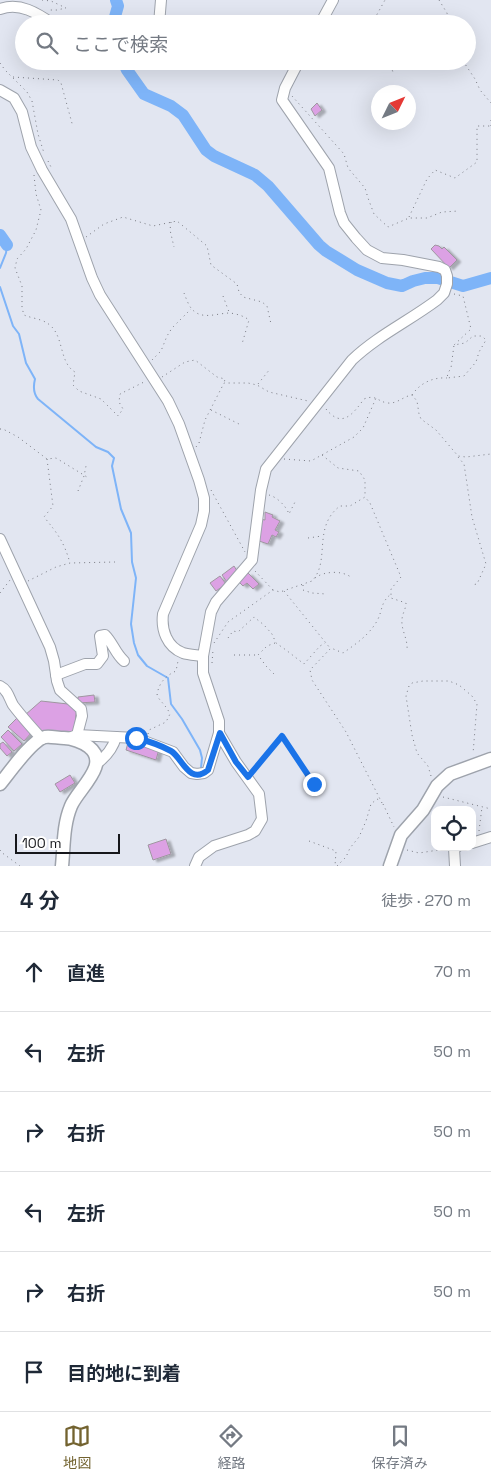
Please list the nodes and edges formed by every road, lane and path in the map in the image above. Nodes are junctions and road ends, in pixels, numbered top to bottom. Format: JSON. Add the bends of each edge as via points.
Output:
{"nodes":[{"id":1,"x":42,"y":0,"type":"edge"},
{"id":2,"x":161,"y":0,"type":"edge"},
{"id":3,"x":333,"y":0,"type":"edge"},
{"id":4,"x":385,"y":0,"type":"edge"},
{"id":5,"x":440,"y":0,"type":"edge"},
{"id":6,"x":52,"y":1,"type":"edge"},
{"id":7,"x":0,"y":9,"type":"edge"},
{"id":8,"x":36,"y":13,"type":"junction"},
{"id":9,"x":39,"y":15,"type":"edge"},
{"id":10,"x":160,"y":15,"type":"edge"},
{"id":11,"x":325,"y":15,"type":"edge"},
{"id":12,"x":377,"y":15,"type":"edge"},
{"id":13,"x":447,"y":15,"type":"edge"},
{"id":14,"x":294,"y":70,"type":"edge"},
{"id":15,"x":392,"y":70,"type":"edge"},
{"id":16,"x":468,"y":70,"type":"edge"},
{"id":17,"x":394,"y":75,"type":"dead end"},
{"id":18,"x":12,"y":77,"type":"dead end"},
{"id":19,"x":285,"y":88,"type":"junction"},
{"id":20,"x":0,"y":90,"type":"edge"},
{"id":21,"x":491,"y":103,"type":"edge"},
{"id":22,"x":491,"y":120,"type":"edge"},
{"id":23,"x":73,"y":127,"type":"dead end"},
{"id":24,"x":491,"y":127,"type":"edge"},
{"id":25,"x":42,"y":170,"type":"junction"},
{"id":26,"x":459,"y":211,"type":"dead end"},
{"id":27,"x":409,"y":218,"type":"junction"},
{"id":28,"x":171,"y":222,"type":"junction"},
{"id":29,"x":80,"y":242,"type":"junction"},
{"id":30,"x":174,"y":247,"type":"dead end"},
{"id":31,"x":447,"y":283,"type":"junction"},
{"id":32,"x":184,"y":293,"type":"dead end"},
{"id":33,"x":223,"y":296,"type":"dead end"},
{"id":34,"x":191,"y":309,"type":"junction"},
{"id":35,"x":229,"y":313,"type":"junction"},
{"id":36,"x":271,"y":324,"type":"dead end"},
{"id":37,"x":242,"y":344,"type":"dead end"},
{"id":38,"x":454,"y":345,"type":"junction"},
{"id":39,"x":145,"y":365,"type":"junction"},
{"id":40,"x":270,"y":370,"type":"dead end"},
{"id":41,"x":154,"y":378,"type":"junction"},
{"id":42,"x":448,"y":378,"type":"junction"},
{"id":43,"x":224,"y":383,"type":"junction"},
{"id":44,"x":257,"y":385,"type":"junction"},
{"id":45,"x":412,"y":395,"type":"junction"},
{"id":46,"x":376,"y":398,"type":"junction"},
{"id":47,"x":318,"y":402,"type":"junction"},
{"id":48,"x":210,"y":410,"type":"junction"},
{"id":49,"x":239,"y":424,"type":"dead end"},
{"id":50,"x":0,"y":428,"type":"edge"},
{"id":51,"x":188,"y":451,"type":"junction"},
{"id":52,"x":321,"y":454,"type":"junction"},
{"id":53,"x":491,"y":454,"type":"edge"},
{"id":54,"x":458,"y":456,"type":"junction"},
{"id":55,"x":47,"y":458,"type":"junction"},
{"id":56,"x":273,"y":459,"type":"junction"},
{"id":57,"x":86,"y":466,"type":"dead end"},
{"id":58,"x":84,"y":476,"type":"junction"},
{"id":59,"x":87,"y":477,"type":"dead end"},
{"id":60,"x":211,"y":489,"type":"dead end"},
{"id":61,"x":78,"y":491,"type":"dead end"},
{"id":62,"x":260,"y":493,"type":"junction"},
{"id":63,"x":365,"y":497,"type":"junction"},
{"id":64,"x":295,"y":502,"type":"dead end"},
{"id":65,"x":323,"y":536,"type":"junction"},
{"id":66,"x":308,"y":538,"type":"dead end"},
{"id":67,"x":0,"y":539,"type":"edge"},
{"id":68,"x":115,"y":562,"type":"dead end"},
{"id":69,"x":251,"y":562,"type":"junction"},
{"id":70,"x":70,"y":563,"type":"junction"},
{"id":71,"x":352,"y":578,"type":"dead end"},
{"id":72,"x":314,"y":579,"type":"junction"},
{"id":73,"x":18,"y":580,"type":"junction"},
{"id":74,"x":304,"y":584,"type":"junction"},
{"id":75,"x":471,"y":585,"type":"dead end"},
{"id":76,"x":273,"y":590,"type":"junction"},
{"id":77,"x":283,"y":590,"type":"junction"},
{"id":78,"x":391,"y":593,"type":"junction"},
{"id":79,"x":0,"y":594,"type":"edge"},
{"id":80,"x":326,"y":594,"type":"dead end"},
{"id":81,"x":228,"y":638,"type":"dead end"},
{"id":82,"x":276,"y":643,"type":"junction"},
{"id":83,"x":325,"y":643,"type":"junction"},
{"id":84,"x":331,"y":648,"type":"junction"},
{"id":85,"x":407,"y":650,"type":"dead end"},
{"id":86,"x":180,"y":651,"type":"junction"},
{"id":87,"x":234,"y":655,"type":"dead end"},
{"id":88,"x":258,"y":655,"type":"junction"},
{"id":89,"x":203,"y":656,"type":"junction"},
{"id":90,"x":124,"y":661,"type":"dead end"},
{"id":91,"x":212,"y":663,"type":"dead end"},
{"id":92,"x":56,"y":675,"type":"junction"},
{"id":93,"x":275,"y":675,"type":"dead end"},
{"id":94,"x":0,"y":686,"type":"edge"},
{"id":95,"x":220,"y":733,"type":"junction"},
{"id":96,"x":73,"y":737,"type":"junction"},
{"id":97,"x":116,"y":737,"type":"junction"},
{"id":98,"x":42,"y":739,"type":"junction"},
{"id":99,"x":145,"y":741,"type":"junction"},
{"id":100,"x":491,"y":759,"type":"edge"},
{"id":101,"x":96,"y":764,"type":"junction"},
{"id":102,"x":472,"y":766,"type":"junction"},
{"id":103,"x":248,"y":777,"type":"junction"},
{"id":104,"x":0,"y":784,"type":"edge"},
{"id":105,"x":314,"y":784,"type":"dead end"},
{"id":106,"x":435,"y":789,"type":"junction"},
{"id":107,"x":382,"y":803,"type":"junction"},
{"id":108,"x":482,"y":807,"type":"junction"},
{"id":109,"x":491,"y":809,"type":"edge"},
{"id":110,"x":476,"y":837,"type":"edge"},
{"id":111,"x":491,"y":837,"type":"edge"},
{"id":112,"x":309,"y":841,"type":"dead end"},
{"id":113,"x":399,"y":841,"type":"junction"},
{"id":114,"x":476,"y":842,"type":"edge"},
{"id":115,"x":0,"y":850,"type":"edge"},
{"id":116,"x":434,"y":851,"type":"edge"},
{"id":117,"x":456,"y":851,"type":"edge"},
{"id":118,"x":20,"y":866,"type":"edge"},
{"id":119,"x":62,"y":866,"type":"edge"},
{"id":120,"x":195,"y":866,"type":"edge"},
{"id":121,"x":336,"y":866,"type":"edge"},
{"id":122,"x":390,"y":866,"type":"edge"},
{"id":123,"x":455,"y":866,"type":"edge"}],
"edges":[{"from":1,"to":6,"type":"path"},
{"from":2,"to":10,"type":"street"},
{"from":3,"to":11,"type":"street"},
{"from":4,"to":12,"type":"path"},
{"from":5,"to":13,"type":"path"},
{"from":6,"to":8,"type":"path","via":[[66,8]]},
{"from":7,"to":8,"type":"street","via":[[19,7]]},
{"from":8,"to":9,"type":"street"},
{"from":14,"to":19,"type":"street"},
{"from":15,"to":17,"type":"path"},
{"from":16,"to":21,"type":"path"},
{"from":18,"to":23,"type":"path","via":[[58,80]]},
{"from":19,"to":27,"type":"path","via":[[344,154],[348,168],[365,188],[374,214],[388,227]]},
{"from":19,"to":31,"type":"street","via":[[282,100],[329,168],[340,213],[356,238],[367,250],[382,258],[439,267],[445,270]]},
{"from":20,"to":25,"type":"street","via":[[19,105],[31,147]]},
{"from":22,"to":24,"type":"path"},
{"from":24,"to":27,"type":"path","via":[[477,126],[477,162],[455,178],[435,170],[427,179]]},
{"from":25,"to":29,"type":"street","via":[[71,218]]},
{"from":25,"to":41,"type":"path","via":[[34,173],[41,210],[36,230],[17,259],[15,268],[22,286],[24,315],[48,323],[58,336],[70,369],[75,372],[73,386],[101,400],[118,416],[123,408],[119,402],[120,394]]},
{"from":26,"to":27,"type":"path"},
{"from":28,"to":29,"type":"path","via":[[153,226],[123,217],[104,224]]},
{"from":28,"to":30,"type":"path"},
{"from":28,"to":36,"type":"path","via":[[177,221],[207,246],[211,265],[237,284],[243,297],[266,306]]},
{"from":29,"to":39,"type":"street","via":[[100,295]]},
{"from":31,"to":38,"type":"path","via":[[450,293],[463,296],[471,329]]},
{"from":31,"to":47,"type":"street","via":[[444,293],[430,305],[361,351]]},
{"from":32,"to":34,"type":"path"},
{"from":33,"to":35,"type":"path"},
{"from":34,"to":35,"type":"path","via":[[211,316]]},
{"from":34,"to":39,"type":"path","via":[[172,328],[161,351]]},
{"from":35,"to":37,"type":"path","via":[[249,320]]},
{"from":38,"to":42,"type":"path"},
{"from":38,"to":42,"type":"path","via":[[465,343],[472,336],[482,336],[486,340],[476,362],[464,376]]},
{"from":39,"to":41,"type":"street"},
{"from":40,"to":44,"type":"path"},
{"from":41,"to":43,"type":"path","via":[[195,360],[225,380]]},
{"from":41,"to":51,"type":"street","via":[[168,400]]},
{"from":42,"to":45,"type":"path","via":[[424,382]]},
{"from":43,"to":44,"type":"path"},
{"from":43,"to":48,"type":"path"},
{"from":44,"to":47,"type":"path","via":[[268,392]]},
{"from":45,"to":46,"type":"path","via":[[387,403]]},
{"from":45,"to":54,"type":"path","via":[[417,401],[418,414]]},
{"from":46,"to":47,"type":"path","via":[[364,399],[354,413],[342,419]]},
{"from":46,"to":52,"type":"path","via":[[363,428],[354,438]]},
{"from":47,"to":56,"type":"street"},
{"from":48,"to":49,"type":"path"},
{"from":48,"to":51,"type":"path","via":[[198,446]]},
{"from":50,"to":55,"type":"path"},
{"from":51,"to":86,"type":"street","via":[[204,498],[204,511],[162,623],[168,641]]},
{"from":52,"to":56,"type":"path","via":[[311,461]]},
{"from":52,"to":63,"type":"path","via":[[338,468],[359,471],[365,480]]},
{"from":53,"to":54,"type":"path"},
{"from":54,"to":75,"type":"path","via":[[464,464],[472,517],[486,564],[477,584]]},
{"from":55,"to":58,"type":"path","via":[[56,458]]},
{"from":55,"to":70,"type":"path","via":[[53,506],[44,517],[61,538]]},
{"from":56,"to":62,"type":"street","via":[[266,469]]},
{"from":57,"to":58,"type":"path"},
{"from":58,"to":59,"type":"path"},
{"from":58,"to":61,"type":"path"},
{"from":60,"to":69,"type":"path"},
{"from":62,"to":64,"type":"path","via":[[272,496],[289,514]]},
{"from":62,"to":69,"type":"street"},
{"from":63,"to":65,"type":"path","via":[[350,506],[337,508]]},
{"from":63,"to":78,"type":"path","via":[[402,577]]},
{"from":65,"to":66,"type":"path"},
{"from":65,"to":72,"type":"path","via":[[321,562]]},
{"from":67,"to":73,"type":"street"},
{"from":68,"to":70,"type":"path"},
{"from":69,"to":76,"type":"path"},
{"from":69,"to":89,"type":"street","via":[[216,602],[211,612]]},
{"from":70,"to":73,"type":"path"},
{"from":71,"to":72,"type":"path","via":[[336,573],[321,574]]},
{"from":72,"to":74,"type":"path"},
{"from":73,"to":79,"type":"path","via":[[11,579]]},
{"from":73,"to":92,"type":"street","via":[[50,647]]},
{"from":74,"to":77,"type":"path"},
{"from":74,"to":80,"type":"path","via":[[303,590]]},
{"from":76,"to":77,"type":"path"},
{"from":76,"to":91,"type":"path","via":[[228,622],[214,644]]},
{"from":77,"to":83,"type":"path"},
{"from":78,"to":84,"type":"path","via":[[385,598],[378,621],[363,639],[343,653]]},
{"from":78,"to":85,"type":"path","via":[[391,598],[406,603],[402,620]]},
{"from":81,"to":82,"type":"path","via":[[254,618],[272,634]]},
{"from":82,"to":83,"type":"path","via":[[304,664]]},
{"from":82,"to":88,"type":"path"},
{"from":83,"to":84,"type":"path"},
{"from":84,"to":107,"type":"path","via":[[310,670],[312,680],[346,732]]},
{"from":86,"to":89,"type":"street"},
{"from":86,"to":99,"type":"path","via":[[176,671],[158,687],[157,696],[170,714],[166,722],[149,730]]},
{"from":87,"to":88,"type":"path"},
{"from":88,"to":93,"type":"path"},
{"from":89,"to":95,"type":"street","via":[[202,674],[219,721]]},
{"from":90,"to":92,"type":"street","via":[[111,641],[100,636],[103,656],[97,664],[85,664]]},
{"from":92,"to":96,"type":"street","via":[[60,690],[81,709],[82,716]]},
{"from":94,"to":98,"type":"street"},
{"from":95,"to":99,"type":"street","via":[[208,770],[197,774],[184,767],[172,752]]},
{"from":95,"to":103,"type":"street"},
{"from":96,"to":97,"type":"street"},
{"from":96,"to":98,"type":"main road"},
{"from":96,"to":101,"type":"main road","via":[[90,748]]},
{"from":97,"to":99,"type":"street"},
{"from":97,"to":101,"type":"street","via":[[110,750]]},
{"from":98,"to":104,"type":"main road","via":[[32,745]]},
{"from":100,"to":102,"type":"main road"},
{"from":101,"to":119,"type":"main road","via":[[96,770],[72,804],[66,824]]},
{"from":102,"to":106,"type":"main road","via":[[450,774]]},
{"from":102,"to":106,"type":"path","via":[[477,704],[472,696],[449,681],[412,683],[406,696],[412,735],[417,753],[428,766]]},
{"from":103,"to":105,"type":"path","via":[[282,736]]},
{"from":103,"to":120,"type":"street","via":[[259,794],[260,823],[248,835],[214,846],[199,857]]},
{"from":106,"to":108,"type":"path","via":[[449,799]]},
{"from":106,"to":113,"type":"main road"},
{"from":107,"to":113,"type":"path"},
{"from":107,"to":121,"type":"path","via":[[377,799],[371,804],[358,838]]},
{"from":108,"to":109,"type":"path"},
{"from":108,"to":110,"type":"path"},
{"from":111,"to":114,"type":"street"},
{"from":112,"to":121,"type":"path","via":[[336,851]]},
{"from":113,"to":116,"type":"path","via":[[419,853]]},
{"from":113,"to":122,"type":"main road"},
{"from":115,"to":118,"type":"path"},
{"from":117,"to":123,"type":"street"}]}
